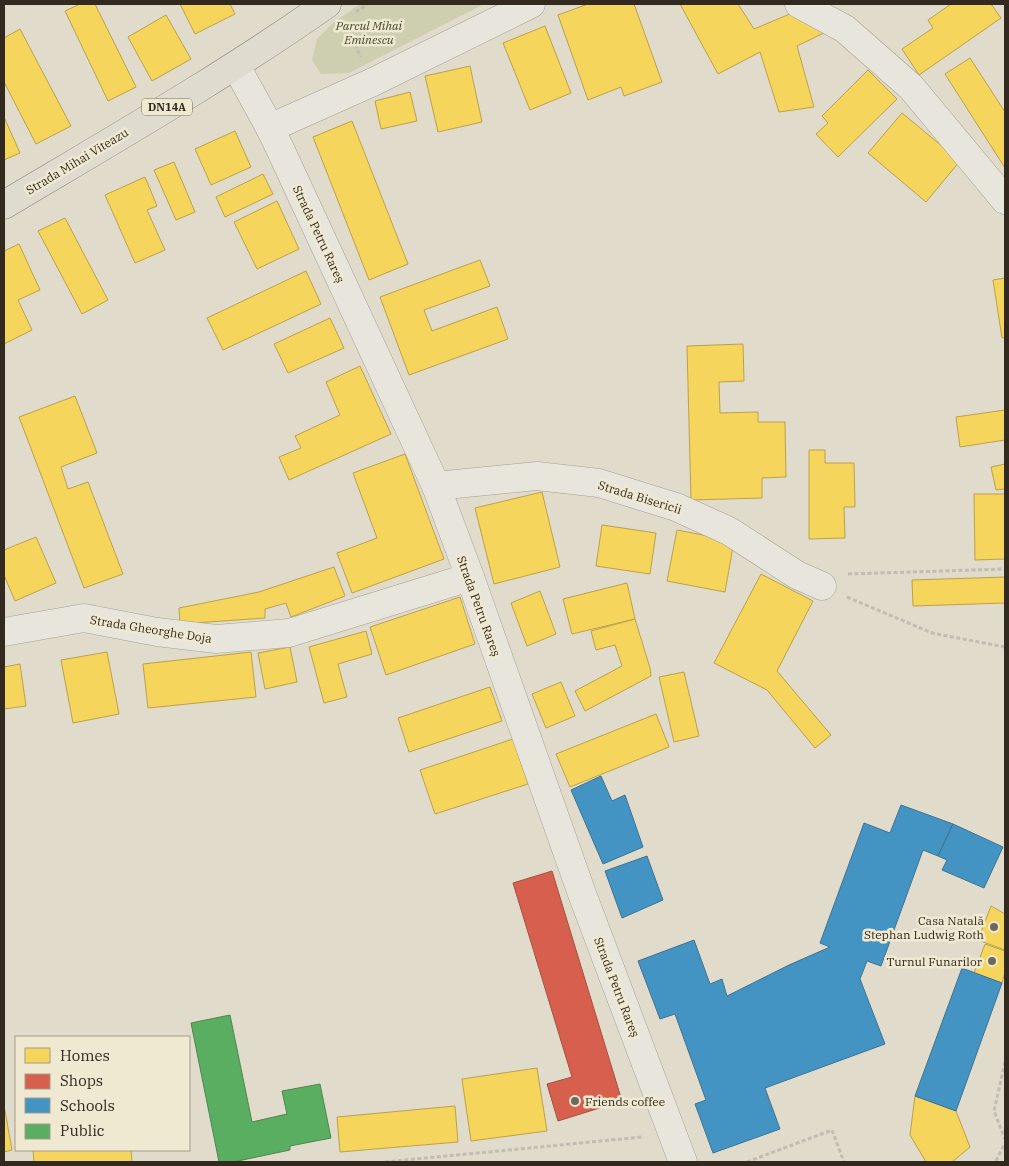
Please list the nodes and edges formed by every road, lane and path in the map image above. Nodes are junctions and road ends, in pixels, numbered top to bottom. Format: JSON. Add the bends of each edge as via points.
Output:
{"nodes":[{"id":1,"x":531,"y":4,"type":"edge"},
{"id":2,"x":799,"y":4,"type":"edge"},
{"id":3,"x":335,"y":12,"type":"edge"},
{"id":4,"x":236,"y":66,"type":"junction"},
{"id":5,"x":374,"y":82,"type":"junction"},
{"id":6,"x":270,"y":128,"type":"junction"},
{"id":7,"x":1005,"y":200,"type":"edge"},
{"id":8,"x":4,"y":205,"type":"edge"},
{"id":9,"x":436,"y":486,"type":"junction"},
{"id":10,"x":1005,"y":570,"type":"edge"},
{"id":11,"x":847,"y":574,"type":"dead end"},
{"id":12,"x":470,"y":577,"type":"junction"},
{"id":13,"x":822,"y":586,"type":"joint"},
{"id":14,"x":4,"y":632,"type":"edge"},
{"id":15,"x":1005,"y":648,"type":"edge"},
{"id":16,"x":1005,"y":1062,"type":"edge"},
{"id":17,"x":673,"y":1134,"type":"junction"},
{"id":18,"x":1005,"y":1140,"type":"edge"},
{"id":19,"x":1005,"y":1143,"type":"edge"},
{"id":20,"x":996,"y":1161,"type":"dead end"},
{"id":21,"x":385,"y":1162,"type":"edge"},
{"id":22,"x":683,"y":1162,"type":"edge"},
{"id":23,"x":747,"y":1162,"type":"edge"},
{"id":24,"x":844,"y":1162,"type":"edge"}],
"edges":[{"from":1,"to":5,"type":"street"},
{"from":2,"to":7,"type":"street","via":[[845,29],[911,87]]},
{"from":3,"to":4,"type":"main road","name":"Strada Mihai Viteazu","number":"DN14A","via":[[286,33]]},
{"from":3,"to":5,"type":"path"},
{"from":4,"to":6,"type":"street","name":"Strada Petru Rareș"},
{"from":4,"to":8,"type":"main road","name":"Strada Mihai Viteazu","number":"DN14A"},
{"from":5,"to":6,"type":"street"},
{"from":6,"to":9,"type":"street","name":"Strada Petru Rareș"},
{"from":9,"to":12,"type":"street","name":"Strada Petru Rareș"},
{"from":9,"to":13,"type":"street","name":"Strada Bisericii","via":[[537,476],[599,483],[676,507],[729,531],[797,575]]},
{"from":10,"to":11,"type":"path"},
{"from":12,"to":14,"type":"street","name":"Strada Gheorghe Doja","via":[[289,633],[216,639],[84,618]]},
{"from":12,"to":17,"type":"street","name":"Strada Petru Rareș","via":[[578,882]]},
{"from":13,"to":15,"type":"path","via":[[932,633]]},
{"from":16,"to":18,"type":"path","via":[[994,1111]]},
{"from":17,"to":21,"type":"path"},
{"from":17,"to":22,"type":"street","name":"Strada Petru Rareș"},
{"from":19,"to":20,"type":"path"},
{"from":23,"to":24,"type":"path","via":[[832,1130]]}]}
